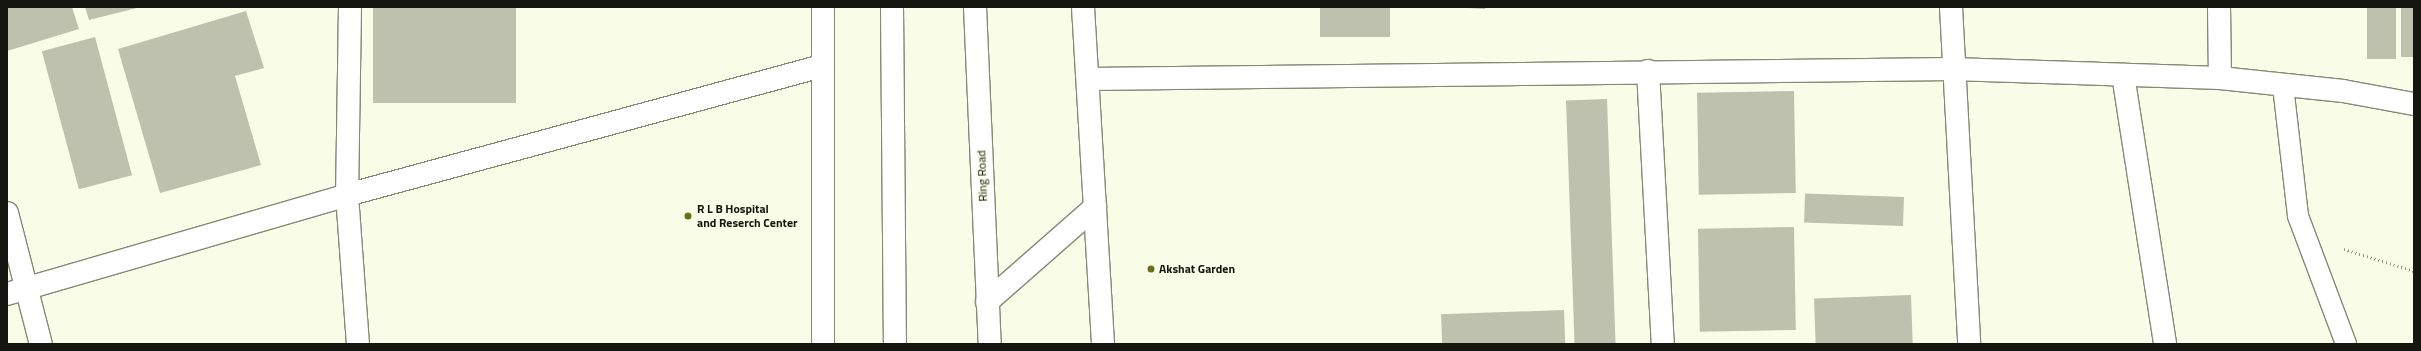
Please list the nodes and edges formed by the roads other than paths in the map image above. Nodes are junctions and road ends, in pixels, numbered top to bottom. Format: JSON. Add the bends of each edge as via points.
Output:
{"nodes":[{"id":1,"x":350,"y":7,"type":"edge"},
{"id":2,"x":823,"y":7,"type":"edge"},
{"id":3,"x":892,"y":7,"type":"edge"},
{"id":4,"x":975,"y":7,"type":"edge"},
{"id":5,"x":1083,"y":7,"type":"edge"},
{"id":6,"x":1951,"y":7,"type":"edge"},
{"id":7,"x":2219,"y":7,"type":"edge"},
{"id":8,"x":823,"y":66,"type":"junction"},
{"id":9,"x":1952,"y":69,"type":"junction"},
{"id":10,"x":1648,"y":72,"type":"junction"},
{"id":11,"x":2123,"y":75,"type":"junction"},
{"id":12,"x":2220,"y":78,"type":"junction"},
{"id":13,"x":1088,"y":79,"type":"junction"},
{"id":14,"x":2283,"y":86,"type":"junction"},
{"id":15,"x":2414,"y":104,"type":"edge"},
{"id":16,"x":347,"y":195,"type":"junction"},
{"id":17,"x":1095,"y":207,"type":"junction"},
{"id":18,"x":7,"y":213,"type":"edge"},
{"id":19,"x":29,"y":288,"type":"junction"},
{"id":20,"x":7,"y":294,"type":"edge"},
{"id":21,"x":988,"y":302,"type":"junction"},
{"id":22,"x":41,"y":344,"type":"edge"},
{"id":23,"x":358,"y":344,"type":"edge"},
{"id":24,"x":823,"y":344,"type":"edge"},
{"id":25,"x":895,"y":344,"type":"edge"},
{"id":26,"x":990,"y":344,"type":"edge"},
{"id":27,"x":1103,"y":344,"type":"edge"},
{"id":28,"x":1663,"y":344,"type":"edge"},
{"id":29,"x":1969,"y":344,"type":"edge"},
{"id":30,"x":2165,"y":344,"type":"edge"},
{"id":31,"x":2346,"y":344,"type":"edge"}],
"edges":[{"from":1,"to":16,"type":"main road"},
{"from":2,"to":8,"type":"main road"},
{"from":3,"to":25,"type":"main road"},
{"from":4,"to":21,"type":"main road","name":"Ring Road"},
{"from":5,"to":13,"type":"main road"},
{"from":6,"to":9,"type":"main road"},
{"from":7,"to":12,"type":"main road"},
{"from":8,"to":16,"type":"main road"},
{"from":8,"to":24,"type":"main road"},
{"from":9,"to":10,"type":"main road"},
{"from":9,"to":11,"type":"main road"},
{"from":9,"to":29,"type":"main road"},
{"from":10,"to":13,"type":"main road"},
{"from":10,"to":28,"type":"main road"},
{"from":11,"to":12,"type":"main road"},
{"from":11,"to":30,"type":"main road"},
{"from":12,"to":14,"type":"main road"},
{"from":13,"to":17,"type":"main road"},
{"from":14,"to":15,"type":"main road","via":[[2343,91]]},
{"from":14,"to":31,"type":"lane","via":[[2298,216]]},
{"from":16,"to":19,"type":"main road"},
{"from":16,"to":23,"type":"main road"},
{"from":17,"to":21,"type":"main road"},
{"from":17,"to":27,"type":"main road"},
{"from":18,"to":19,"type":"main road"},
{"from":19,"to":20,"type":"main road"},
{"from":19,"to":22,"type":"main road"},
{"from":21,"to":26,"type":"main road","name":"Ring Road"}]}
